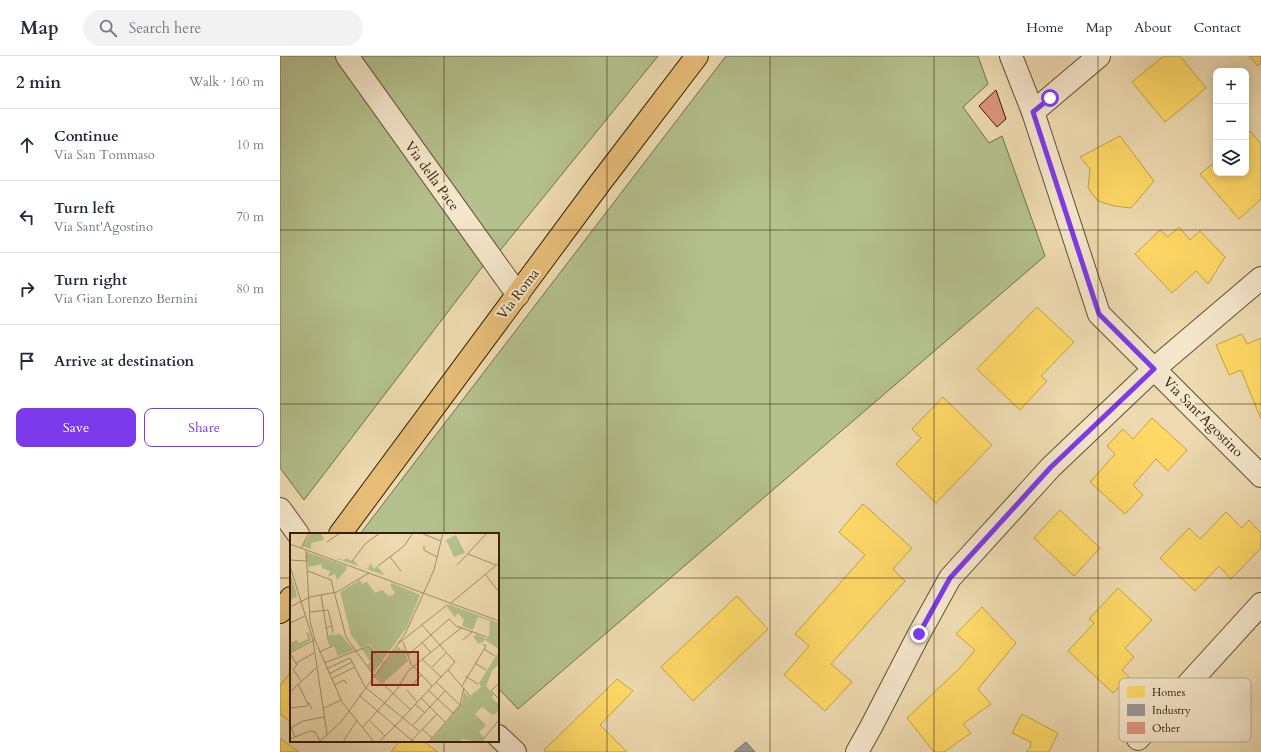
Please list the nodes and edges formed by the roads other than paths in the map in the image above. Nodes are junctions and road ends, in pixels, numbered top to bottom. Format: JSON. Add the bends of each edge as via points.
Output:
{"nodes":[{"id":1,"x":347,"y":56,"type":"edge"},
{"id":2,"x":697,"y":56,"type":"edge"},
{"id":3,"x":1011,"y":56,"type":"edge"},
{"id":4,"x":1099,"y":56,"type":"edge"},
{"id":5,"x":1033,"y":112,"type":"junction"},
{"id":6,"x":1261,"y":278,"type":"edge"},
{"id":7,"x":518,"y":295,"type":"junction"},
{"id":8,"x":1154,"y":369,"type":"junction"},
{"id":9,"x":1261,"y":476,"type":"edge"},
{"id":10,"x":280,"y":509,"type":"edge"},
{"id":11,"x":297,"y":533,"type":"edge"},
{"id":12,"x":341,"y":533,"type":"edge"},
{"id":13,"x":290,"y":599,"type":"edge"},
{"id":14,"x":1261,"y":604,"type":"edge"},
{"id":15,"x":280,"y":612,"type":"edge"},
{"id":16,"x":1194,"y":678,"type":"edge"},
{"id":17,"x":499,"y":737,"type":"edge"},
{"id":18,"x":515,"y":752,"type":"edge"},
{"id":19,"x":857,"y":752,"type":"edge"}],
"edges":[{"from":1,"to":7,"type":"street","name":"Via della Pace"},
{"from":2,"to":7,"type":"main road","name":"Via Roma"},
{"from":3,"to":5,"type":"street","name":"Via Sant'Agostino"},
{"from":4,"to":5,"type":"street"},
{"from":5,"to":8,"type":"street","name":"Via Sant'Agostino","via":[[1099,314]]},
{"from":6,"to":8,"type":"street"},
{"from":7,"to":12,"type":"main road","name":"Via Roma"},
{"from":8,"to":9,"type":"street","name":"Via Sant'Agostino"},
{"from":8,"to":19,"type":"street","via":[[1051,467],[950,578]]},
{"from":10,"to":11,"type":"street"},
{"from":13,"to":15,"type":"main road"},
{"from":14,"to":16,"type":"street"},
{"from":17,"to":18,"type":"street"}]}
